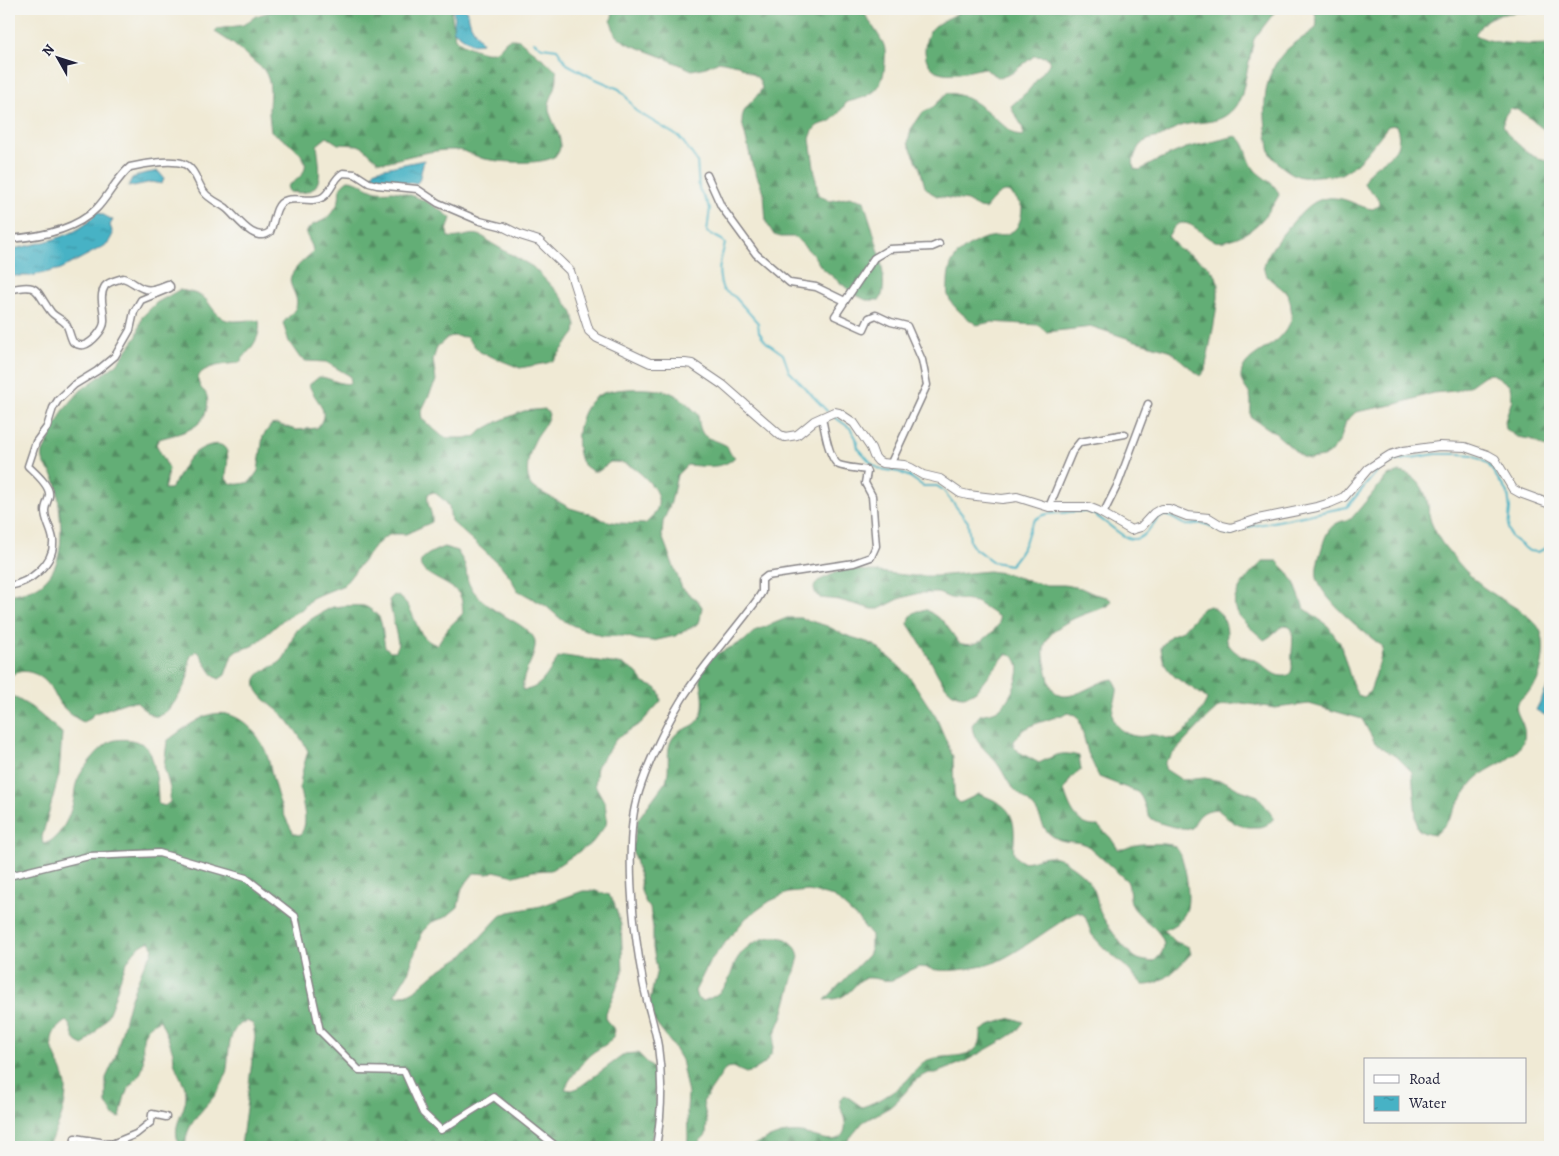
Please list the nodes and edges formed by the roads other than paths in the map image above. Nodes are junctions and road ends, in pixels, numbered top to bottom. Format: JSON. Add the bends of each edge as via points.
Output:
{"nodes":[{"id":1,"x":707,"y":174,"type":"dead end"},
{"id":2,"x":504,"y":226,"type":"joint"},
{"id":3,"x":9,"y":239,"type":"edge"},
{"id":4,"x":939,"y":244,"type":"dead end"},
{"id":5,"x":9,"y":290,"type":"edge"},
{"id":6,"x":845,"y":301,"type":"junction"},
{"id":7,"x":1148,"y":404,"type":"dead end"},
{"id":8,"x":823,"y":416,"type":"junction"},
{"id":9,"x":1125,"y":434,"type":"dead end"},
{"id":10,"x":890,"y":465,"type":"junction"},
{"id":11,"x":1550,"y":504,"type":"edge"},
{"id":12,"x":1049,"y":507,"type":"junction"},
{"id":13,"x":1103,"y":514,"type":"junction"},
{"id":14,"x":9,"y":586,"type":"edge"},
{"id":15,"x":9,"y":876,"type":"edge"},
{"id":16,"x":166,"y":1117,"type":"dead end"},
{"id":17,"x":74,"y":1147,"type":"edge"},
{"id":18,"x":558,"y":1147,"type":"edge"},
{"id":19,"x":656,"y":1147,"type":"edge"}],
"edges":[{"from":1,"to":6,"type":"street","via":[[721,206],[756,254],[790,283],[816,288]]},
{"from":2,"to":3,"type":"street","via":[[480,221],[443,206],[417,189],[378,185],[354,174],[343,173],[318,200],[295,198],[283,202],[270,232],[261,235],[247,229],[204,193],[190,167],[169,162],[130,167],[96,210],[66,228]]},
{"from":2,"to":8,"type":"street","via":[[539,242],[567,267],[589,331],[597,338],[650,363],[692,364],[723,385],[785,437],[797,435]]},
{"from":4,"to":6,"type":"street","via":[[889,249],[874,258]]},
{"from":5,"to":14,"type":"street","via":[[26,287],[35,290],[51,312],[66,324],[73,342],[85,345],[104,323],[102,293],[109,282],[123,278],[151,290],[170,286],[164,292],[141,300],[130,330],[115,356],[66,392],[53,408],[28,466],[49,491],[45,512],[53,548],[48,560],[33,576]]},
{"from":6,"to":10,"type":"street","via":[[835,316],[864,329],[869,318],[876,315],[907,326],[922,360],[927,385]]},
{"from":7,"to":13,"type":"street","via":[[1118,484]]},
{"from":8,"to":10,"type":"street","via":[[834,412],[846,416],[878,461]]},
{"from":8,"to":19,"type":"street","via":[[834,462],[867,472],[865,483],[871,491],[873,506],[874,552],[871,557],[854,563],[768,576],[762,580],[762,592],[757,600],[696,679],[672,716],[645,775],[635,808],[633,904],[642,977],[658,1045],[662,1097]]},
{"from":9,"to":12,"type":"street","via":[[1080,442],[1072,452]]},
{"from":10,"to":12,"type":"street","via":[[904,466],[940,479],[960,493],[1002,499],[1017,497]]},
{"from":11,"to":13,"type":"street","via":[[1513,489],[1495,459],[1488,455],[1465,447],[1439,446],[1390,456],[1368,470],[1344,496],[1330,503],[1231,528],[1209,518],[1161,509],[1141,527],[1131,530]]},
{"from":12,"to":13,"type":"street","via":[[1081,506]]},
{"from":15,"to":18,"type":"street","via":[[90,856],[158,853],[246,878],[295,916],[320,1031],[359,1070],[404,1071],[423,1113],[441,1130],[494,1097]]},
{"from":16,"to":17,"type":"street","via":[[152,1114],[151,1122],[136,1134],[112,1144],[75,1138]]}]}
